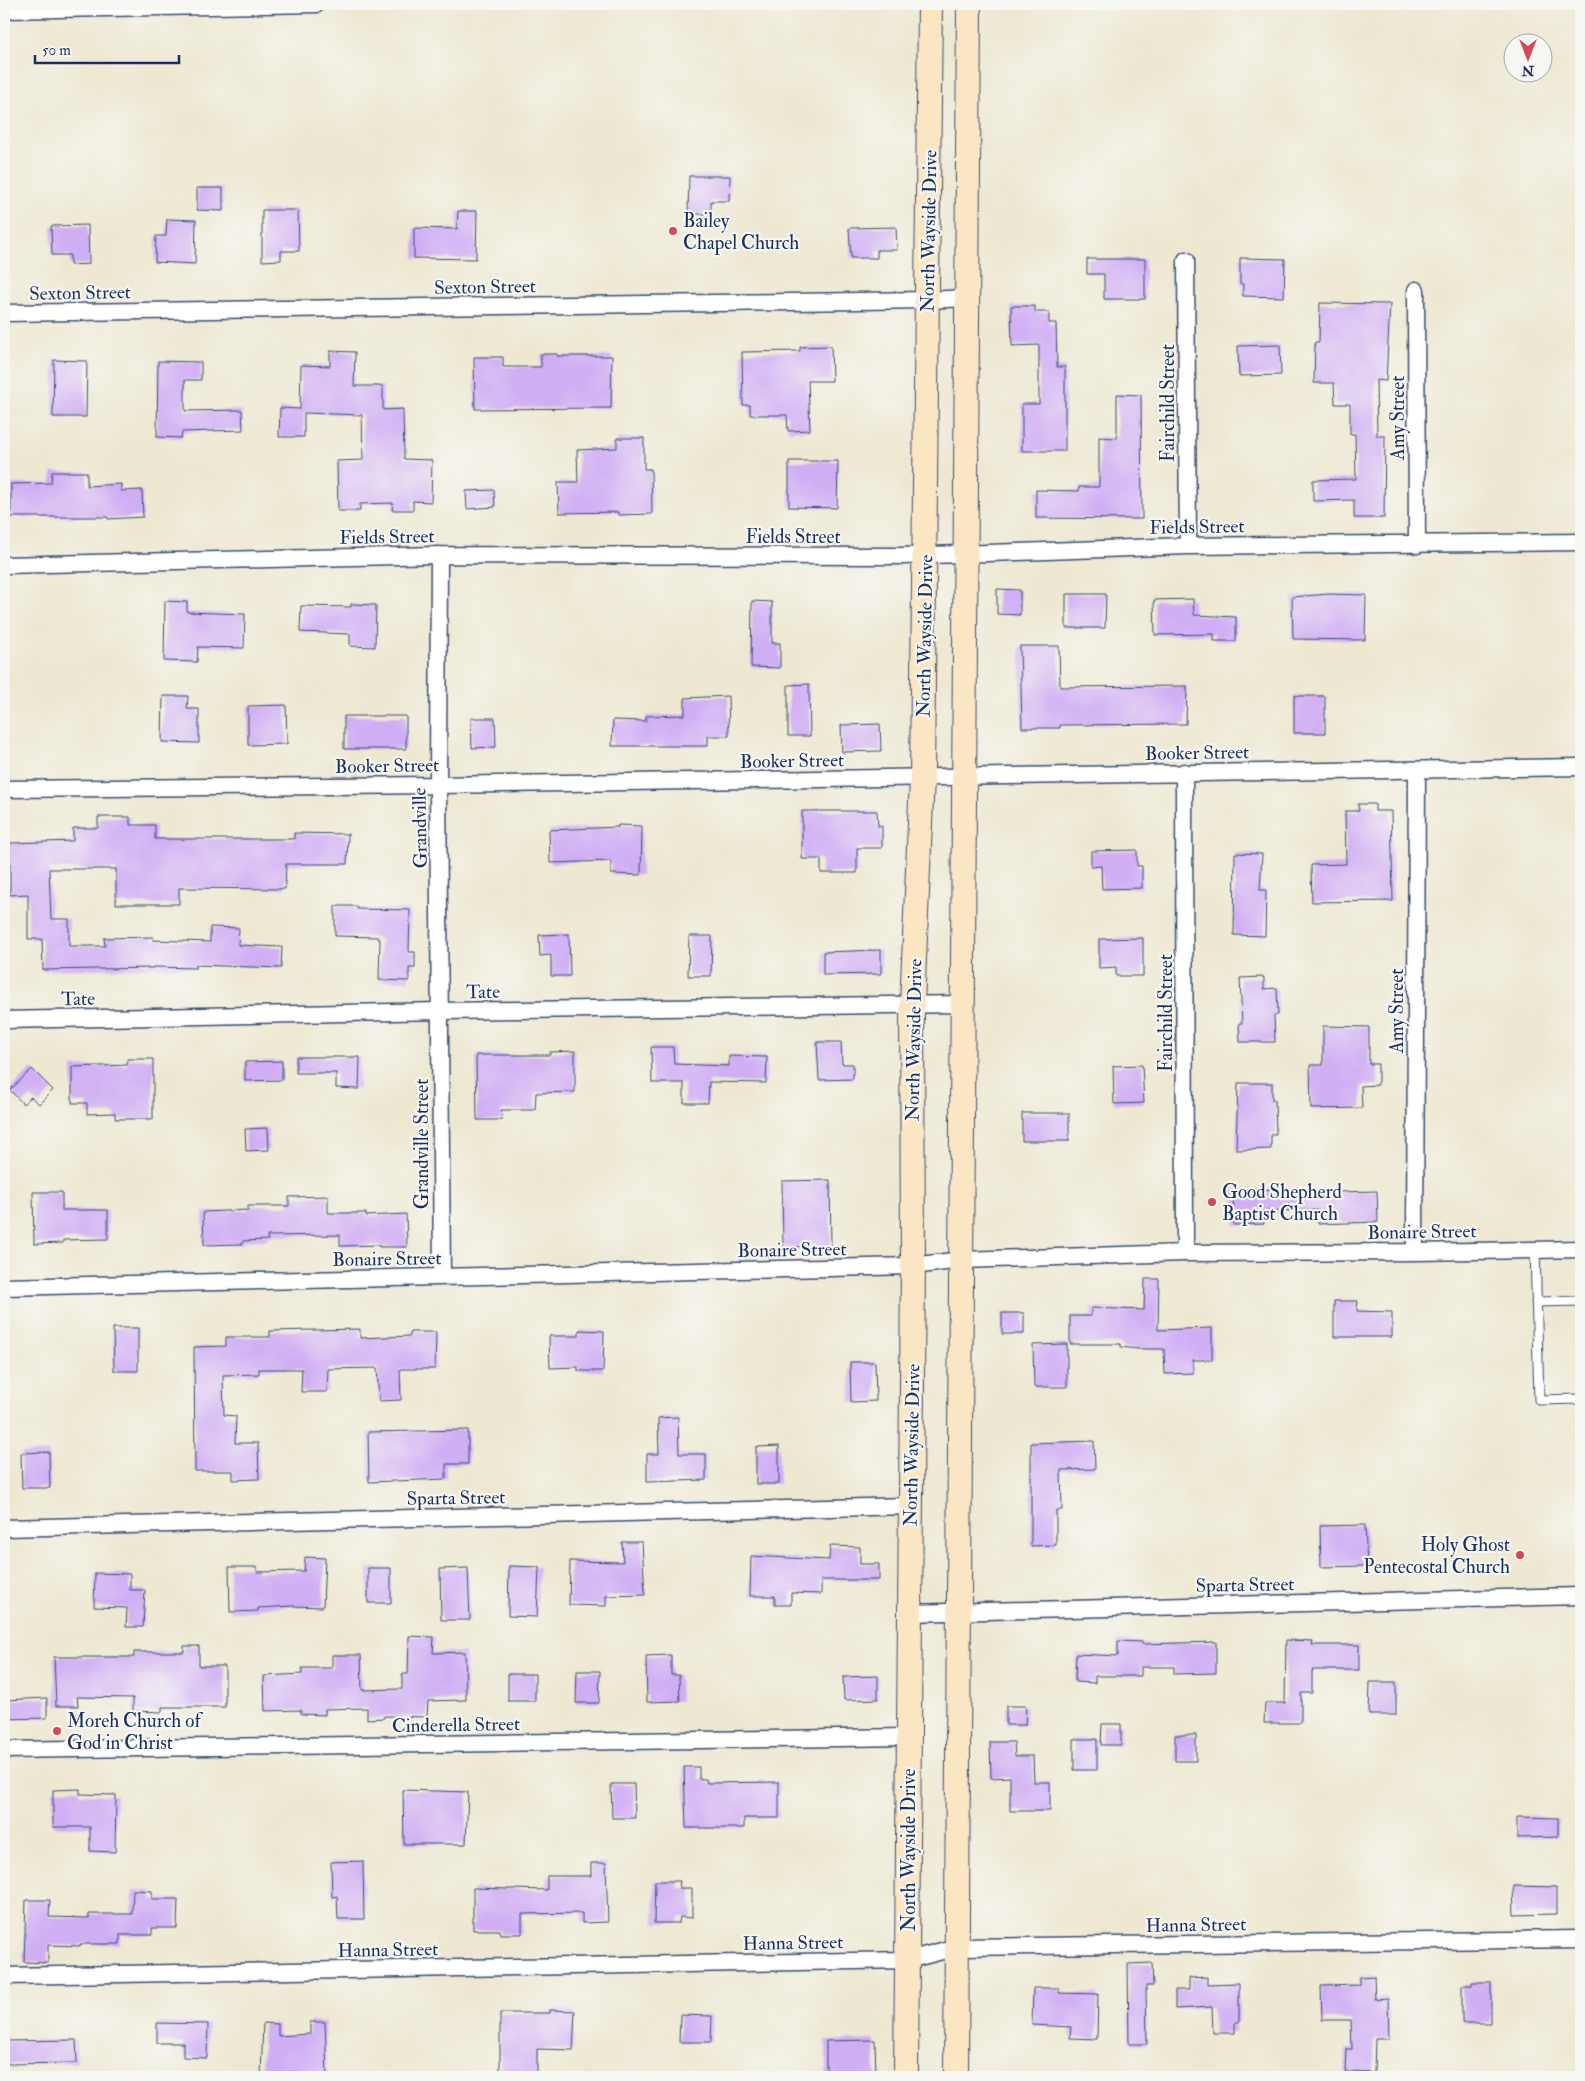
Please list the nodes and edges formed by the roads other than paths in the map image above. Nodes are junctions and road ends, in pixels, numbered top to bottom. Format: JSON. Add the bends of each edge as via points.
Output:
{"nodes":[{"id":1,"x":317,"y":4,"type":"edge"},
{"id":2,"x":930,"y":4,"type":"edge"},
{"id":3,"x":968,"y":4,"type":"edge"},
{"id":4,"x":4,"y":10,"type":"edge"},
{"id":5,"x":1186,"y":260,"type":"dead end"},
{"id":6,"x":1416,"y":290,"type":"dead end"},
{"id":7,"x":967,"y":298,"type":"junction"},
{"id":8,"x":927,"y":300,"type":"junction"},
{"id":9,"x":4,"y":313,"type":"edge"},
{"id":10,"x":1581,"y":542,"type":"edge"},
{"id":11,"x":1417,"y":545,"type":"junction"},
{"id":12,"x":1188,"y":546,"type":"junction"},
{"id":13,"x":965,"y":553,"type":"junction"},
{"id":14,"x":439,"y":555,"type":"junction"},
{"id":15,"x":926,"y":555,"type":"junction"},
{"id":16,"x":4,"y":565,"type":"edge"},
{"id":17,"x":1581,"y":768,"type":"edge"},
{"id":18,"x":1417,"y":770,"type":"junction"},
{"id":19,"x":1184,"y":772,"type":"junction"},
{"id":20,"x":964,"y":776,"type":"junction"},
{"id":21,"x":922,"y":778,"type":"junction"},
{"id":22,"x":438,"y":785,"type":"junction"},
{"id":23,"x":4,"y":789,"type":"edge"},
{"id":24,"x":962,"y":1004,"type":"junction"},
{"id":25,"x":912,"y":1005,"type":"junction"},
{"id":26,"x":441,"y":1011,"type":"junction"},
{"id":27,"x":4,"y":1020,"type":"edge"},
{"id":28,"x":1535,"y":1249,"type":"junction"},
{"id":29,"x":1581,"y":1249,"type":"edge"},
{"id":30,"x":1415,"y":1252,"type":"junction"},
{"id":31,"x":1185,"y":1253,"type":"junction"},
{"id":32,"x":961,"y":1260,"type":"junction"},
{"id":33,"x":913,"y":1266,"type":"junction"},
{"id":34,"x":442,"y":1277,"type":"junction"},
{"id":35,"x":4,"y":1287,"type":"edge"},
{"id":36,"x":1581,"y":1301,"type":"edge"},
{"id":37,"x":1536,"y":1302,"type":"junction"},
{"id":38,"x":1581,"y":1400,"type":"edge"},
{"id":39,"x":910,"y":1506,"type":"junction"},
{"id":40,"x":4,"y":1528,"type":"edge"},
{"id":41,"x":1581,"y":1596,"type":"edge"},
{"id":42,"x":959,"y":1611,"type":"junction"},
{"id":43,"x":909,"y":1613,"type":"junction"},
{"id":44,"x":908,"y":1737,"type":"junction"},
{"id":45,"x":4,"y":1750,"type":"edge"},
{"id":46,"x":1581,"y":1939,"type":"edge"},
{"id":47,"x":957,"y":1947,"type":"junction"},
{"id":48,"x":908,"y":1960,"type":"junction"},
{"id":49,"x":4,"y":1976,"type":"edge"},
{"id":50,"x":906,"y":2077,"type":"edge"},
{"id":51,"x":956,"y":2077,"type":"edge"}],
"edges":[{"from":1,"to":4,"type":"street"},
{"from":2,"to":8,"type":"main road","name":"North Wayside Drive"},
{"from":3,"to":7,"type":"main road","name":"North Wayside Drive"},
{"from":5,"to":12,"type":"street","name":"Fairchild Street"},
{"from":6,"to":11,"type":"street","name":"Amy Street"},
{"from":7,"to":8,"type":"street","name":"Sexton Street"},
{"from":7,"to":13,"type":"main road","name":"North Wayside Drive"},
{"from":8,"to":9,"type":"street","name":"Sexton Street"},
{"from":8,"to":15,"type":"main road","name":"North Wayside Drive"},
{"from":10,"to":11,"type":"street","name":"Fields Street"},
{"from":11,"to":12,"type":"street","name":"Fields Street"},
{"from":12,"to":13,"type":"street","name":"Fields Street"},
{"from":13,"to":15,"type":"street","name":"Fields Street"},
{"from":13,"to":20,"type":"main road","name":"North Wayside Drive"},
{"from":14,"to":15,"type":"street","name":"Fields Street"},
{"from":14,"to":16,"type":"street","name":"Fields Street"},
{"from":14,"to":22,"type":"street","name":"Grandville"},
{"from":15,"to":21,"type":"main road","name":"North Wayside Drive"},
{"from":17,"to":18,"type":"street","name":"Booker Street"},
{"from":18,"to":19,"type":"street","name":"Booker Street"},
{"from":18,"to":30,"type":"street","name":"Amy Street"},
{"from":19,"to":20,"type":"street","name":"Booker Street"},
{"from":19,"to":31,"type":"street","name":"Fairchild Street"},
{"from":20,"to":21,"type":"street","name":"Booker Street"},
{"from":20,"to":24,"type":"main road","name":"North Wayside Drive"},
{"from":21,"to":22,"type":"street","name":"Booker Street"},
{"from":21,"to":25,"type":"main road","name":"North Wayside Drive"},
{"from":22,"to":23,"type":"street","name":"Booker Street"},
{"from":22,"to":26,"type":"street","name":"Grandville"},
{"from":24,"to":25,"type":"street","name":"Tate"},
{"from":24,"to":32,"type":"main road","name":"North Wayside Drive"},
{"from":25,"to":26,"type":"street","name":"Tate"},
{"from":25,"to":33,"type":"main road","name":"North Wayside Drive"},
{"from":26,"to":27,"type":"street","name":"Tate"},
{"from":26,"to":34,"type":"street","name":"Grandville Street"},
{"from":28,"to":29,"type":"street","name":"Bonaire Street"},
{"from":28,"to":30,"type":"street","name":"Bonaire Street"},
{"from":28,"to":37,"type":"lane"},
{"from":30,"to":31,"type":"street","name":"Bonaire Street"},
{"from":31,"to":32,"type":"street","name":"Bonaire Street"},
{"from":32,"to":33,"type":"street","name":"Bonaire Street"},
{"from":32,"to":42,"type":"main road","name":"North Wayside Drive"},
{"from":33,"to":34,"type":"street","name":"Bonaire Street"},
{"from":33,"to":39,"type":"main road","name":"North Wayside Drive"},
{"from":34,"to":35,"type":"street","name":"Bonaire Street"},
{"from":36,"to":37,"type":"lane"},
{"from":37,"to":38,"type":"lane","via":[[1539,1400]]},
{"from":39,"to":40,"type":"street","name":"Sparta Street"},
{"from":39,"to":43,"type":"main road","name":"North Wayside Drive"},
{"from":41,"to":42,"type":"street","name":"Sparta Street"},
{"from":42,"to":43,"type":"street","name":"Sparta Street"},
{"from":42,"to":47,"type":"main road","name":"North Wayside Drive"},
{"from":43,"to":44,"type":"main road","name":"North Wayside Drive"},
{"from":44,"to":45,"type":"street","name":"Cinderella Street"},
{"from":44,"to":48,"type":"main road","name":"North Wayside Drive"},
{"from":46,"to":47,"type":"street","name":"Hanna Street"},
{"from":47,"to":48,"type":"street","name":"Hanna Street"},
{"from":47,"to":51,"type":"main road","name":"North Wayside Drive"},
{"from":48,"to":49,"type":"street","name":"Hanna Street"},
{"from":48,"to":50,"type":"main road","name":"North Wayside Drive"}]}
